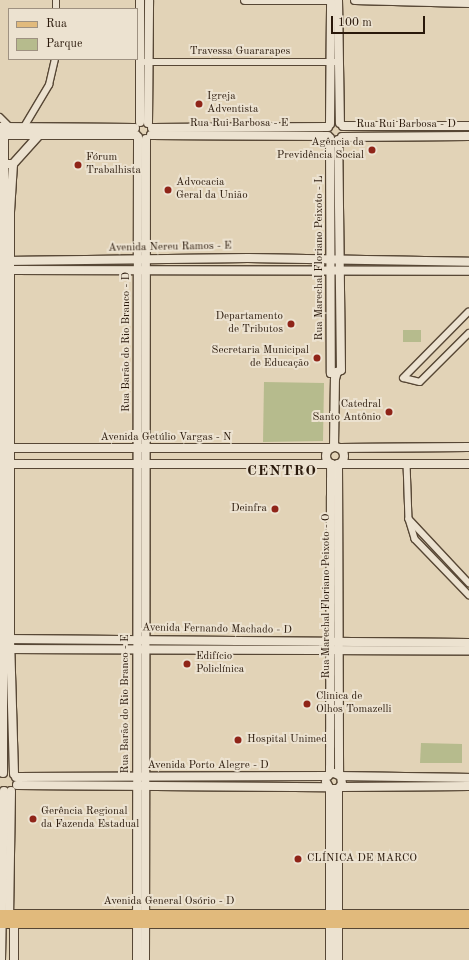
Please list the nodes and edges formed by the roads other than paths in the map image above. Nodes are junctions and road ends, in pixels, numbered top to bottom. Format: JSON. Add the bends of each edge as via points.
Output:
{"nodes":[{"id":1,"x":140,"y":0,"type":"edge"},
{"id":2,"x":149,"y":0,"type":"edge"},
{"id":3,"x":246,"y":0,"type":"edge"},
{"id":4,"x":262,"y":0,"type":"edge"},
{"id":5,"x":333,"y":0,"type":"edge"},
{"id":6,"x":355,"y":0,"type":"edge"},
{"id":7,"x":469,"y":3,"type":"edge"},
{"id":8,"x":55,"y":60,"type":"edge"},
{"id":9,"x":145,"y":62,"type":"junction"},
{"id":10,"x":330,"y":62,"type":"junction"},
{"id":11,"x":339,"y":62,"type":"junction"},
{"id":12,"x":330,"y":96,"type":"junction"},
{"id":13,"x":339,"y":96,"type":"junction"},
{"id":14,"x":0,"y":117,"type":"edge"},
{"id":15,"x":341,"y":125,"type":"junction"},
{"id":16,"x":329,"y":126,"type":"junction"},
{"id":17,"x":469,"y":126,"type":"edge"},
{"id":18,"x":0,"y":127,"type":"edge"},
{"id":19,"x":10,"y":127,"type":"junction"},
{"id":20,"x":24,"y":127,"type":"junction"},
{"id":21,"x":143,"y":131,"type":"junction"},
{"id":22,"x":2,"y":135,"type":"edge"},
{"id":23,"x":39,"y":135,"type":"junction"},
{"id":24,"x":469,"y":136,"type":"edge"},
{"id":25,"x":334,"y":138,"type":"junction"},
{"id":26,"x":4,"y":164,"type":"junction"},
{"id":27,"x":14,"y":164,"type":"junction"},
{"id":28,"x":144,"y":258,"type":"junction"},
{"id":29,"x":330,"y":260,"type":"junction"},
{"id":30,"x":340,"y":260,"type":"junction"},
{"id":31,"x":5,"y":261,"type":"edge"},
{"id":32,"x":469,"y":262,"type":"edge"},
{"id":33,"x":4,"y":270,"type":"edge"},
{"id":34,"x":142,"y":270,"type":"junction"},
{"id":35,"x":330,"y":271,"type":"junction"},
{"id":36,"x":339,"y":271,"type":"junction"},
{"id":37,"x":469,"y":271,"type":"edge"},
{"id":38,"x":469,"y":312,"type":"edge"},
{"id":39,"x":469,"y":333,"type":"edge"},
{"id":40,"x":337,"y":372,"type":"junction"},
{"id":41,"x":469,"y":447,"type":"edge"},
{"id":42,"x":4,"y":448,"type":"edge"},
{"id":43,"x":335,"y":448,"type":"junction"},
{"id":44,"x":142,"y":449,"type":"junction"},
{"id":45,"x":407,"y":463,"type":"junction"},
{"id":46,"x":4,"y":464,"type":"edge"},
{"id":47,"x":142,"y":464,"type":"junction"},
{"id":48,"x":335,"y":464,"type":"junction"},
{"id":49,"x":469,"y":464,"type":"edge"},
{"id":50,"x":409,"y":519,"type":"junction"},
{"id":51,"x":469,"y":584,"type":"edge"},
{"id":52,"x":469,"y":595,"type":"edge"},
{"id":53,"x":4,"y":639,"type":"edge"},
{"id":54,"x":141,"y":639,"type":"junction"},
{"id":55,"x":469,"y":643,"type":"edge"},
{"id":56,"x":334,"y":646,"type":"junction"},
{"id":57,"x":4,"y":649,"type":"edge"},
{"id":58,"x":141,"y":649,"type":"junction"},
{"id":59,"x":469,"y":651,"type":"edge"},
{"id":60,"x":6,"y":668,"type":"junction"},
{"id":61,"x":1,"y":774,"type":"edge"},
{"id":62,"x":335,"y":775,"type":"junction"},
{"id":63,"x":141,"y":777,"type":"junction"},
{"id":64,"x":250,"y":778,"type":"junction"},
{"id":65,"x":469,"y":778,"type":"edge"},
{"id":66,"x":10,"y":784,"type":"edge"},
{"id":67,"x":469,"y":786,"type":"edge"},
{"id":68,"x":141,"y":787,"type":"junction"},
{"id":69,"x":250,"y":788,"type":"junction"},
{"id":70,"x":334,"y":788,"type":"junction"},
{"id":71,"x":469,"y":914,"type":"edge"},
{"id":72,"x":4,"y":919,"type":"edge"},
{"id":73,"x":141,"y":919,"type":"junction"},
{"id":74,"x":334,"y":919,"type":"junction"},
{"id":75,"x":469,"y":923,"type":"edge"},
{"id":76,"x":1,"y":960,"type":"edge"},
{"id":77,"x":14,"y":960,"type":"edge"},
{"id":78,"x":137,"y":960,"type":"edge"},
{"id":79,"x":145,"y":960,"type":"edge"},
{"id":80,"x":330,"y":960,"type":"edge"},
{"id":81,"x":338,"y":960,"type":"edge"}],
"edges":[{"from":1,"to":9,"type":"street"},
{"from":2,"to":9,"type":"street"},
{"from":3,"to":4,"type":"street"},
{"from":4,"to":5,"type":"street"},
{"from":5,"to":10,"type":"street"},
{"from":5,"to":11,"type":"street"},
{"from":6,"to":7,"type":"street"},
{"from":8,"to":20,"type":"street","via":[[49,85]]},
{"from":9,"to":10,"type":"street","name":"Travessa Guararapes"},
{"from":9,"to":21,"type":"street"},
{"from":10,"to":11,"type":"street","name":"Travessa Guararapes"},
{"from":10,"to":12,"type":"street"},
{"from":11,"to":13,"type":"street"},
{"from":12,"to":13,"type":"street"},
{"from":12,"to":16,"type":"street"},
{"from":13,"to":15,"type":"street"},
{"from":14,"to":19,"type":"street"},
{"from":15,"to":16,"type":"street","name":"Rua Rui Barbosa - D"},
{"from":15,"to":17,"type":"street","name":"Rua Rui Barbosa - D"},
{"from":15,"to":25,"type":"street"},
{"from":16,"to":21,"type":"street","name":"Rua Rui Barbosa - E"},
{"from":16,"to":25,"type":"street"},
{"from":18,"to":19,"type":"street","name":"Rua Rui Barbosa - E"},
{"from":19,"to":20,"type":"street","name":"Rua Rui Barbosa - E"},
{"from":20,"to":21,"type":"street","name":"Rua Rui Barbosa - E"},
{"from":21,"to":23,"type":"street","name":"Rua Rui Barbosa - E"},
{"from":21,"to":25,"type":"street","name":"Rua Rui Barbosa - E"},
{"from":21,"to":28,"type":"street"},
{"from":21,"to":28,"type":"street","name":"Rua Barão do Rio Branco - D","via":[[138,235]]},
{"from":22,"to":23,"type":"street","name":"Rua Rui Barbosa - E"},
{"from":22,"to":26,"type":"street"},
{"from":23,"to":27,"type":"street"},
{"from":24,"to":25,"type":"street","name":"Rua Rui Barbosa - D"},
{"from":25,"to":29,"type":"street","name":"Rua Marechal Floriano Peixoto - L"},
{"from":25,"to":30,"type":"street","name":"Rua Marechal Floriano Peixoto - L"},
{"from":26,"to":27,"type":"street"},
{"from":26,"to":31,"type":"street"},
{"from":27,"to":31,"type":"street"},
{"from":28,"to":29,"type":"street","name":"Avenida Nereu Ramos - E"},
{"from":28,"to":31,"type":"street","name":"Avenida Nereu Ramos - E"},
{"from":28,"to":34,"type":"street","name":"Rua Barão do Rio Branco - D"},
{"from":29,"to":30,"type":"street","name":"Avenida Nereu Ramos - E"},
{"from":29,"to":35,"type":"street","name":"Rua Marechal Floriano Peixoto - L"},
{"from":30,"to":32,"type":"street","name":"Avenida Nereu Ramos - E"},
{"from":30,"to":36,"type":"street","name":"Rua Marechal Floriano Peixoto - L"},
{"from":31,"to":33,"type":"street"},
{"from":33,"to":34,"type":"street","name":"Avenida Nereu Ramos - E"},
{"from":33,"to":42,"type":"street"},
{"from":34,"to":35,"type":"street","name":"Avenida Nereu Ramos - E"},
{"from":34,"to":44,"type":"street","name":"Rua Barão do Rio Branco - D"},
{"from":35,"to":36,"type":"street","name":"Avenida Nereu Ramos - E"},
{"from":35,"to":40,"type":"street","name":"Rua Marechal Floriano Peixoto - L","via":[[331,373]]},
{"from":36,"to":37,"type":"street","name":"Avenida Nereu Ramos - E"},
{"from":36,"to":40,"type":"street","name":"Rua Marechal Floriano Peixoto - L","via":[[341,370]]},
{"from":38,"to":39,"type":"street","via":[[404,378],[420,382]]},
{"from":40,"to":43,"type":"street","name":"Rua Marechal Floriano Peixoto - L"},
{"from":41,"to":43,"type":"street","name":"Avenida Getúlio Vargas - N"},
{"from":42,"to":44,"type":"street","name":"Avenida Getúlio Vargas - N"},
{"from":42,"to":46,"type":"street"},
{"from":43,"to":44,"type":"street","name":"Avenida Getúlio Vargas - N"},
{"from":43,"to":48,"type":"street","via":[[344,456]]},
{"from":43,"to":48,"type":"street","via":[[326,455]]},
{"from":44,"to":47,"type":"street","name":"Rua Barão do Rio Branco - D"},
{"from":45,"to":48,"type":"street"},
{"from":45,"to":49,"type":"street"},
{"from":45,"to":50,"type":"street"},
{"from":46,"to":47,"type":"street"},
{"from":46,"to":53,"type":"street"},
{"from":47,"to":48,"type":"street"},
{"from":47,"to":54,"type":"street","name":"Rua Barão do Rio Branco - E"},
{"from":48,"to":56,"type":"street","name":"Rua Marechal Floriano Peixoto - O"},
{"from":50,"to":51,"type":"street"},
{"from":50,"to":52,"type":"street","via":[[415,539]]},
{"from":53,"to":54,"type":"street","name":"Avenida Fernando Machado - D"},
{"from":53,"to":57,"type":"street"},
{"from":54,"to":56,"type":"street","name":"Avenida Fernando Machado - D"},
{"from":54,"to":58,"type":"street","name":"Rua Barão do Rio Branco - E"},
{"from":55,"to":56,"type":"street"},
{"from":56,"to":58,"type":"street","name":"Avenida Fernando Machado - D"},
{"from":56,"to":59,"type":"street"},
{"from":56,"to":62,"type":"street","name":"Rua Marechal Floriano Peixoto - O"},
{"from":57,"to":58,"type":"street","name":"Avenida Fernando Machado - D"},
{"from":57,"to":60,"type":"street"},
{"from":58,"to":63,"type":"street","name":"Rua Barão do Rio Branco - E"},
{"from":60,"to":61,"type":"street"},
{"from":60,"to":66,"type":"street"},
{"from":61,"to":66,"type":"street"},
{"from":62,"to":64,"type":"street","name":"Avenida Porto Alegre - D"},
{"from":62,"to":65,"type":"street","name":"Avenida Porto Alegre - D"},
{"from":62,"to":70,"type":"street"},
{"from":62,"to":70,"type":"street","via":[[326,782]]},
{"from":63,"to":64,"type":"street","name":"Avenida Porto Alegre - D"},
{"from":63,"to":66,"type":"street","name":"Avenida Porto Alegre - D"},
{"from":63,"to":68,"type":"street","name":"Rua Barão do Rio Branco - E"},
{"from":64,"to":69,"type":"street"},
{"from":66,"to":68,"type":"street","name":"Avenida Porto Alegre - D"},
{"from":66,"to":72,"type":"street"},
{"from":67,"to":70,"type":"street","name":"Avenida Porto Alegre - D"},
{"from":68,"to":69,"type":"street","name":"Avenida Porto Alegre - D"},
{"from":68,"to":73,"type":"street","name":"Rua Barão do Rio Branco - E"},
{"from":69,"to":70,"type":"street","name":"Avenida Porto Alegre - D"},
{"from":70,"to":74,"type":"street"},
{"from":71,"to":74,"type":"main road"},
{"from":72,"to":73,"type":"main road","name":"Avenida General Osório - D"},
{"from":72,"to":76,"type":"street"},
{"from":72,"to":77,"type":"street"},
{"from":73,"to":74,"type":"main road","name":"Avenida General Osório - D"},
{"from":73,"to":78,"type":"street","name":"Rua Barão do Rio Branco - E"},
{"from":73,"to":79,"type":"street","name":"Rua Barão do Rio Branco - E"},
{"from":74,"to":75,"type":"main road"},
{"from":74,"to":80,"type":"street"},
{"from":74,"to":81,"type":"street"}]}
